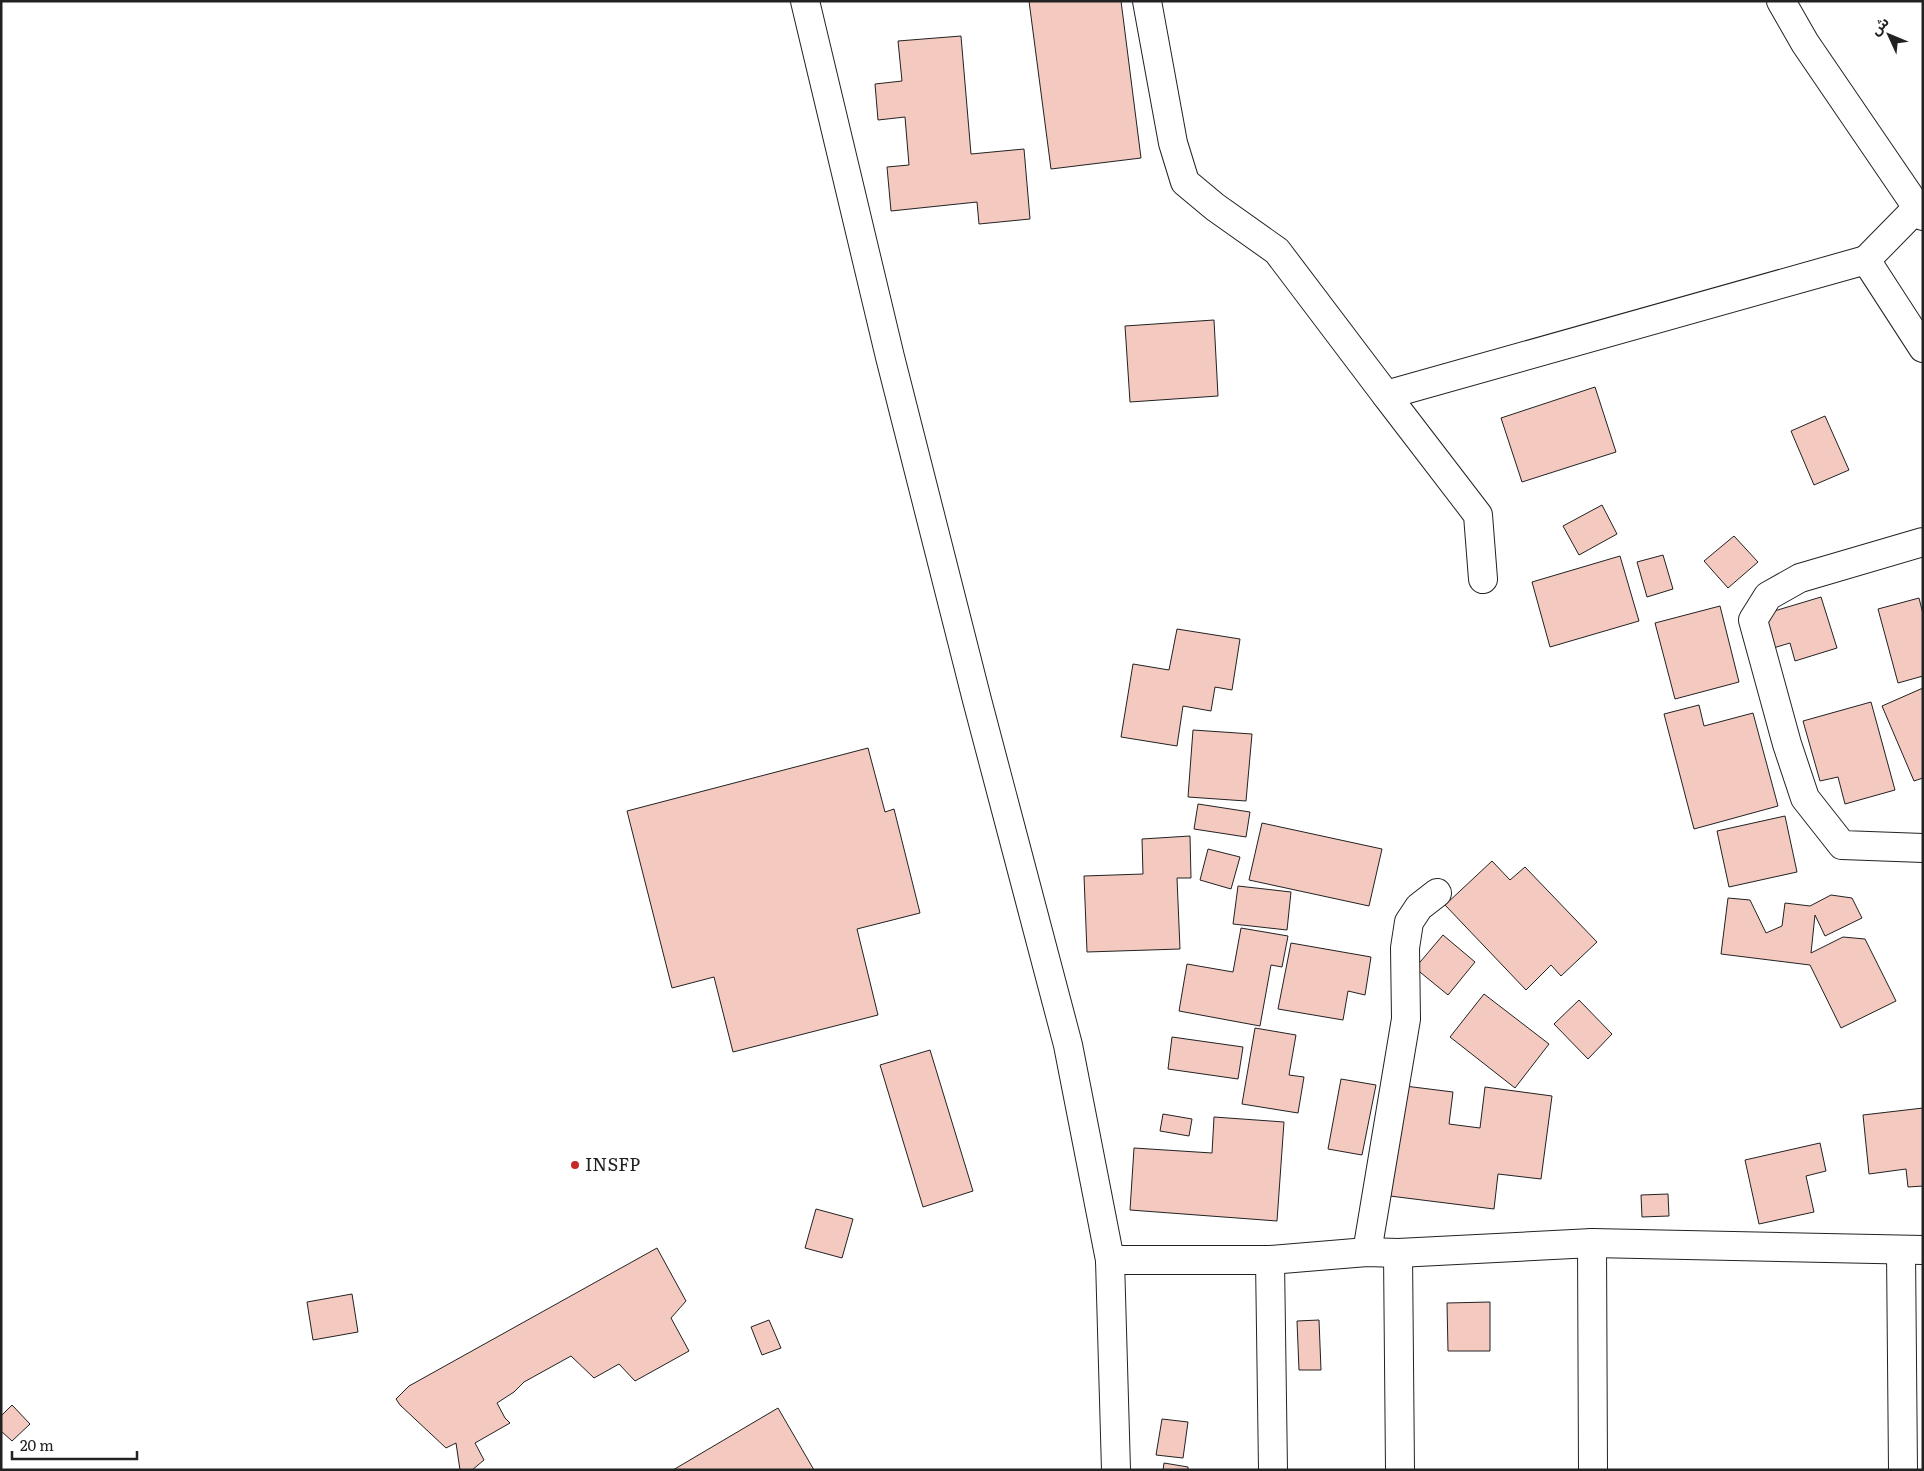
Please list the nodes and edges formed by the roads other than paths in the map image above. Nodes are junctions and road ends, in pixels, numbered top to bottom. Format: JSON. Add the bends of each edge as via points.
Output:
{"nodes":[{"id":1,"x":805,"y":1,"type":"edge"},
{"id":2,"x":1147,"y":1,"type":"edge"},
{"id":3,"x":1781,"y":1,"type":"edge"},
{"id":4,"x":1920,"y":212,"type":"edge"},
{"id":5,"x":1866,"y":260,"type":"junction"},
{"id":6,"x":1923,"y":348,"type":"edge"},
{"id":7,"x":1386,"y":396,"type":"junction"},
{"id":8,"x":1923,"y":542,"type":"edge"},
{"id":9,"x":1483,"y":578,"type":"dead end"},
{"id":10,"x":1923,"y":848,"type":"edge"},
{"id":11,"x":1437,"y":893,"type":"dead end"},
{"id":12,"x":1592,"y":1244,"type":"junction"},
{"id":13,"x":1912,"y":1250,"type":"edge"},
{"id":14,"x":1367,"y":1252,"type":"junction"},
{"id":15,"x":1398,"y":1253,"type":"junction"},
{"id":16,"x":1110,"y":1260,"type":"junction"},
{"id":17,"x":1270,"y":1260,"type":"junction"},
{"id":18,"x":1116,"y":1470,"type":"edge"},
{"id":19,"x":1273,"y":1470,"type":"edge"},
{"id":20,"x":1400,"y":1470,"type":"edge"},
{"id":21,"x":1593,"y":1470,"type":"edge"},
{"id":22,"x":1903,"y":1470,"type":"edge"}],
"edges":[{"from":1,"to":16,"type":"street","via":[[888,347],[1068,1044]]},
{"from":2,"to":7,"type":"street","via":[[1173,142],[1186,182],[1277,251]]},
{"from":3,"to":4,"type":"street","via":[[1804,43]]},
{"from":4,"to":5,"type":"street"},
{"from":5,"to":6,"type":"street"},
{"from":5,"to":7,"type":"street"},
{"from":7,"to":9,"type":"street","via":[[1478,515]]},
{"from":8,"to":10,"type":"street","via":[[1800,578],[1768,596],[1753,620],[1805,798],[1842,844]]},
{"from":11,"to":14,"type":"street","via":[[1419,907],[1409,922],[1405,948],[1406,1019]]},
{"from":12,"to":13,"type":"street"},
{"from":12,"to":15,"type":"street"},
{"from":12,"to":21,"type":"street"},
{"from":13,"to":22,"type":"street"},
{"from":14,"to":15,"type":"street"},
{"from":14,"to":17,"type":"street"},
{"from":15,"to":20,"type":"street"},
{"from":16,"to":17,"type":"street"},
{"from":16,"to":18,"type":"street"},
{"from":17,"to":19,"type":"street"}]}
